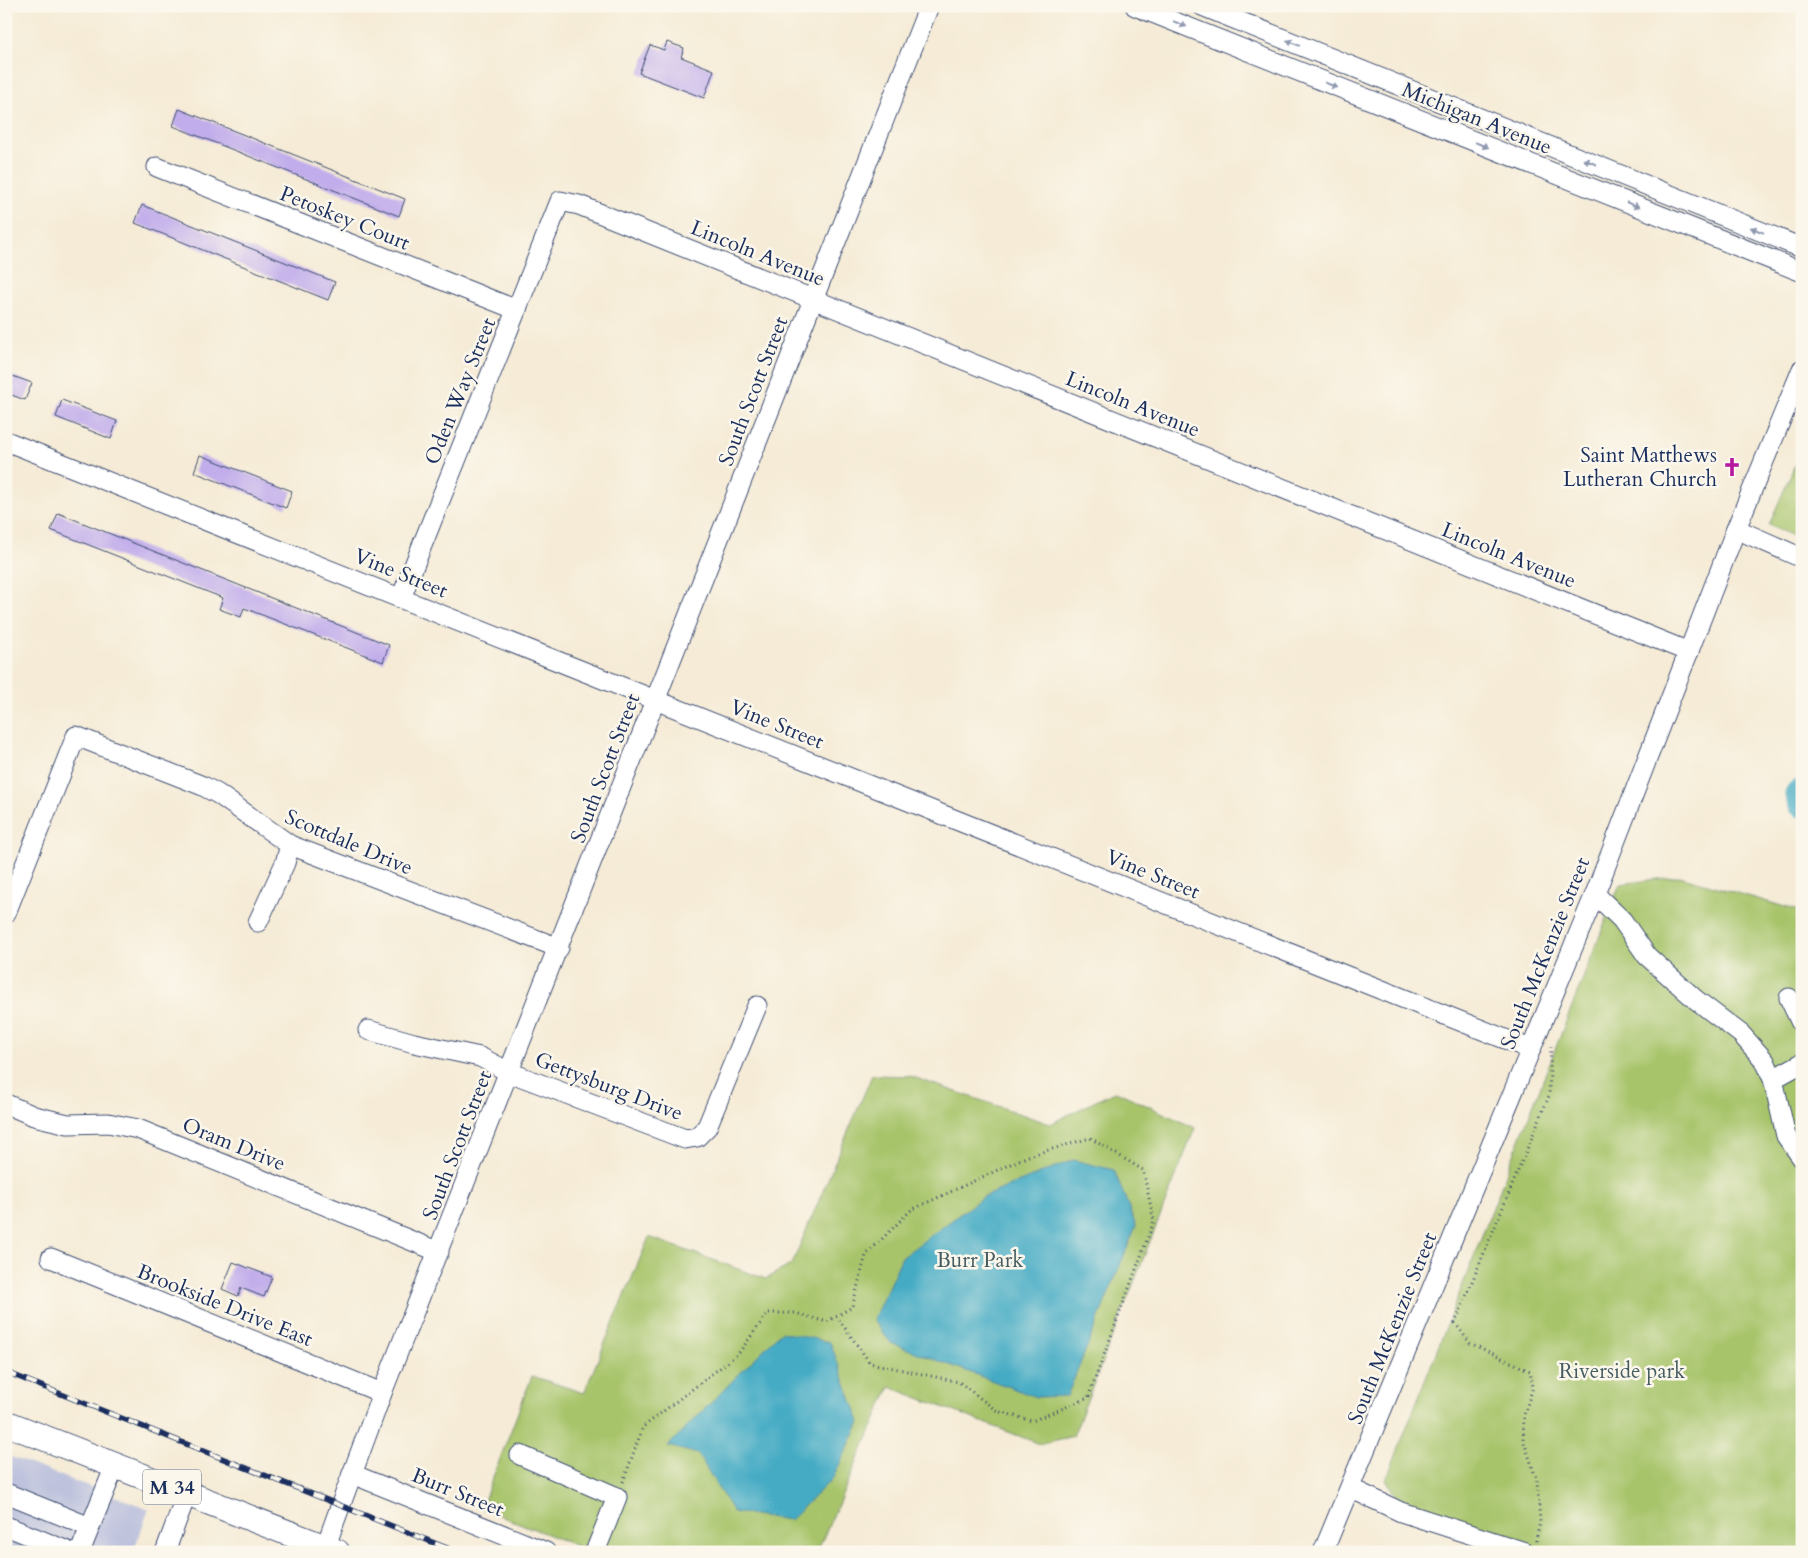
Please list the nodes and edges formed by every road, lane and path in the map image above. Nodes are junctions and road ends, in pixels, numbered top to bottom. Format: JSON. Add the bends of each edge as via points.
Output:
{"nodes":[{"id":1,"x":929,"y":6,"type":"edge"},
{"id":2,"x":1135,"y":6,"type":"edge"},
{"id":3,"x":1202,"y":6,"type":"edge"},
{"id":4,"x":157,"y":167,"type":"dead end"},
{"id":5,"x":560,"y":201,"type":"joint"},
{"id":6,"x":1802,"y":248,"type":"edge"},
{"id":7,"x":1802,"y":272,"type":"edge"},
{"id":8,"x":813,"y":299,"type":"junction"},
{"id":9,"x":517,"y":310,"type":"junction"},
{"id":10,"x":1802,"y":369,"type":"edge"},
{"id":11,"x":6,"y":441,"type":"edge"},
{"id":12,"x":1736,"y":529,"type":"junction"},
{"id":13,"x":1802,"y":558,"type":"edge"},
{"id":14,"x":401,"y":598,"type":"junction"},
{"id":15,"x":1689,"y":652,"type":"junction"},
{"id":16,"x":656,"y":700,"type":"junction"},
{"id":17,"x":290,"y":845,"type":"junction"},
{"id":18,"x":1595,"y":894,"type":"junction"},
{"id":19,"x":6,"y":913,"type":"edge"},
{"id":20,"x":258,"y":922,"type":"dead end"},
{"id":21,"x":559,"y":948,"type":"junction"},
{"id":22,"x":1789,"y":998,"type":"dead end"},
{"id":23,"x":758,"y":1006,"type":"dead end"},
{"id":24,"x":1802,"y":1026,"type":"edge"},
{"id":25,"x":368,"y":1030,"type":"dead end"},
{"id":26,"x":1552,"y":1039,"type":"dead end"},
{"id":27,"x":1530,"y":1049,"type":"junction"},
{"id":28,"x":1802,"y":1063,"type":"edge"},
{"id":29,"x":509,"y":1072,"type":"junction"},
{"id":30,"x":1773,"y":1079,"type":"junction"},
{"id":31,"x":6,"y":1104,"type":"edge"},
{"id":32,"x":1802,"y":1158,"type":"edge"},
{"id":33,"x":439,"y":1252,"type":"junction"},
{"id":34,"x":51,"y":1258,"type":"dead end"},
{"id":35,"x":837,"y":1317,"type":"junction"},
{"id":36,"x":382,"y":1393,"type":"junction"},
{"id":37,"x":6,"y":1423,"type":"edge"},
{"id":38,"x":520,"y":1455,"type":"dead end"},
{"id":39,"x":115,"y":1466,"type":"junction"},
{"id":40,"x":352,"y":1474,"type":"junction"},
{"id":41,"x":1350,"y":1488,"type":"junction"},
{"id":42,"x":6,"y":1493,"type":"edge"},
{"id":43,"x":187,"y":1494,"type":"junction"},
{"id":44,"x":617,"y":1497,"type":"junction"},
{"id":45,"x":6,"y":1526,"type":"edge"},
{"id":46,"x":90,"y":1527,"type":"junction"},
{"id":47,"x":1531,"y":1548,"type":"edge"},
{"id":48,"x":329,"y":1550,"type":"edge"},
{"id":49,"x":70,"y":1552,"type":"edge"},
{"id":50,"x":80,"y":1552,"type":"edge"},
{"id":51,"x":165,"y":1552,"type":"edge"},
{"id":52,"x":546,"y":1552,"type":"edge"},
{"id":53,"x":595,"y":1552,"type":"edge"},
{"id":54,"x":1323,"y":1552,"type":"edge"}],
"edges":[{"from":1,"to":8,"type":"street","name":"South Scott Street"},
{"from":2,"to":7,"type":"street","name":"Michigan Avenue","one_way":true},
{"from":6,"to":3,"type":"street","name":"Michigan Avenue","one_way":true},
{"from":4,"to":9,"type":"street","name":"Petoskey Court"},
{"from":5,"to":8,"type":"street","name":"Lincoln Avenue","via":[[579,205]]},
{"from":5,"to":9,"type":"street","name":"Oden Way Street"},
{"from":8,"to":15,"type":"street","name":"Lincoln Avenue"},
{"from":8,"to":16,"type":"street","name":"South Scott Street"},
{"from":9,"to":14,"type":"street","name":"Oden Way Street"},
{"from":10,"to":12,"type":"street","name":"South McKenzie Street"},
{"from":11,"to":14,"type":"street","name":"Vine Street"},
{"from":12,"to":13,"type":"street"},
{"from":12,"to":15,"type":"street","name":"South McKenzie Street"},
{"from":14,"to":16,"type":"street","name":"Vine Street"},
{"from":15,"to":18,"type":"street","name":"South McKenzie Street"},
{"from":16,"to":21,"type":"street","name":"South Scott Street"},
{"from":16,"to":27,"type":"street","name":"Vine Street"},
{"from":17,"to":19,"type":"street","name":"Scottdale Drive","via":[[203,786],[76,736]]},
{"from":17,"to":20,"type":"street"},
{"from":17,"to":21,"type":"street","name":"Scottdale Drive"},
{"from":18,"to":27,"type":"street","name":"South McKenzie Street"},
{"from":18,"to":30,"type":"street","via":[[1622,920],[1647,956],[1741,1034],[1765,1061]]},
{"from":21,"to":29,"type":"street","name":"South Scott Street"},
{"from":22,"to":24,"type":"street"},
{"from":23,"to":29,"type":"street","name":"Gettysburg Drive","via":[[707,1127],[697,1137],[685,1139],[671,1135]]},
{"from":25,"to":29,"type":"street","name":"Gettysburg Drive","via":[[480,1057]]},
{"from":26,"to":47,"type":"path","via":[[1548,1096],[1455,1323],[1470,1343],[1530,1371],[1533,1387],[1524,1415],[1523,1439],[1537,1482],[1540,1522]]},
{"from":27,"to":41,"type":"street","name":"South McKenzie Street"},
{"from":28,"to":30,"type":"street"},
{"from":29,"to":33,"type":"street","name":"South Scott Street"},
{"from":30,"to":32,"type":"street","via":[[1786,1136]]},
{"from":31,"to":33,"type":"street","name":"Oram Drive","via":[[34,1116],[68,1124],[108,1123],[138,1129]]},
{"from":33,"to":36,"type":"street","name":"South Scott Street"},
{"from":34,"to":36,"type":"street","name":"Brookside Drive East"},
{"from":35,"to":35,"type":"path","via":[[852,1307],[866,1254],[911,1210],[1028,1156],[1090,1138],[1143,1170],[1154,1222],[1088,1398],[1032,1421],[997,1411],[960,1382],[870,1363]]},
{"from":35,"to":44,"type":"path","via":[[827,1322],[795,1313],[768,1313],[738,1354],[643,1427]]},
{"from":36,"to":40,"type":"street","name":"South Scott Street"},
{"from":37,"to":39,"type":"main road","number":"M 34"},
{"from":38,"to":44,"type":"street"},
{"from":39,"to":43,"type":"main road","number":"M 34"},
{"from":39,"to":46,"type":"street"},
{"from":40,"to":48,"type":"street","name":"South Scott Street","via":[[339,1505]]},
{"from":40,"to":52,"type":"street","name":"Burr Street"},
{"from":41,"to":47,"type":"street","via":[[1401,1512]]},
{"from":41,"to":54,"type":"street","name":"South McKenzie Street"},
{"from":42,"to":46,"type":"street"},
{"from":43,"to":48,"type":"main road","number":"M 34"},
{"from":43,"to":51,"type":"street"},
{"from":44,"to":53,"type":"street"},
{"from":45,"to":49,"type":"street"},
{"from":46,"to":50,"type":"street"}]}
